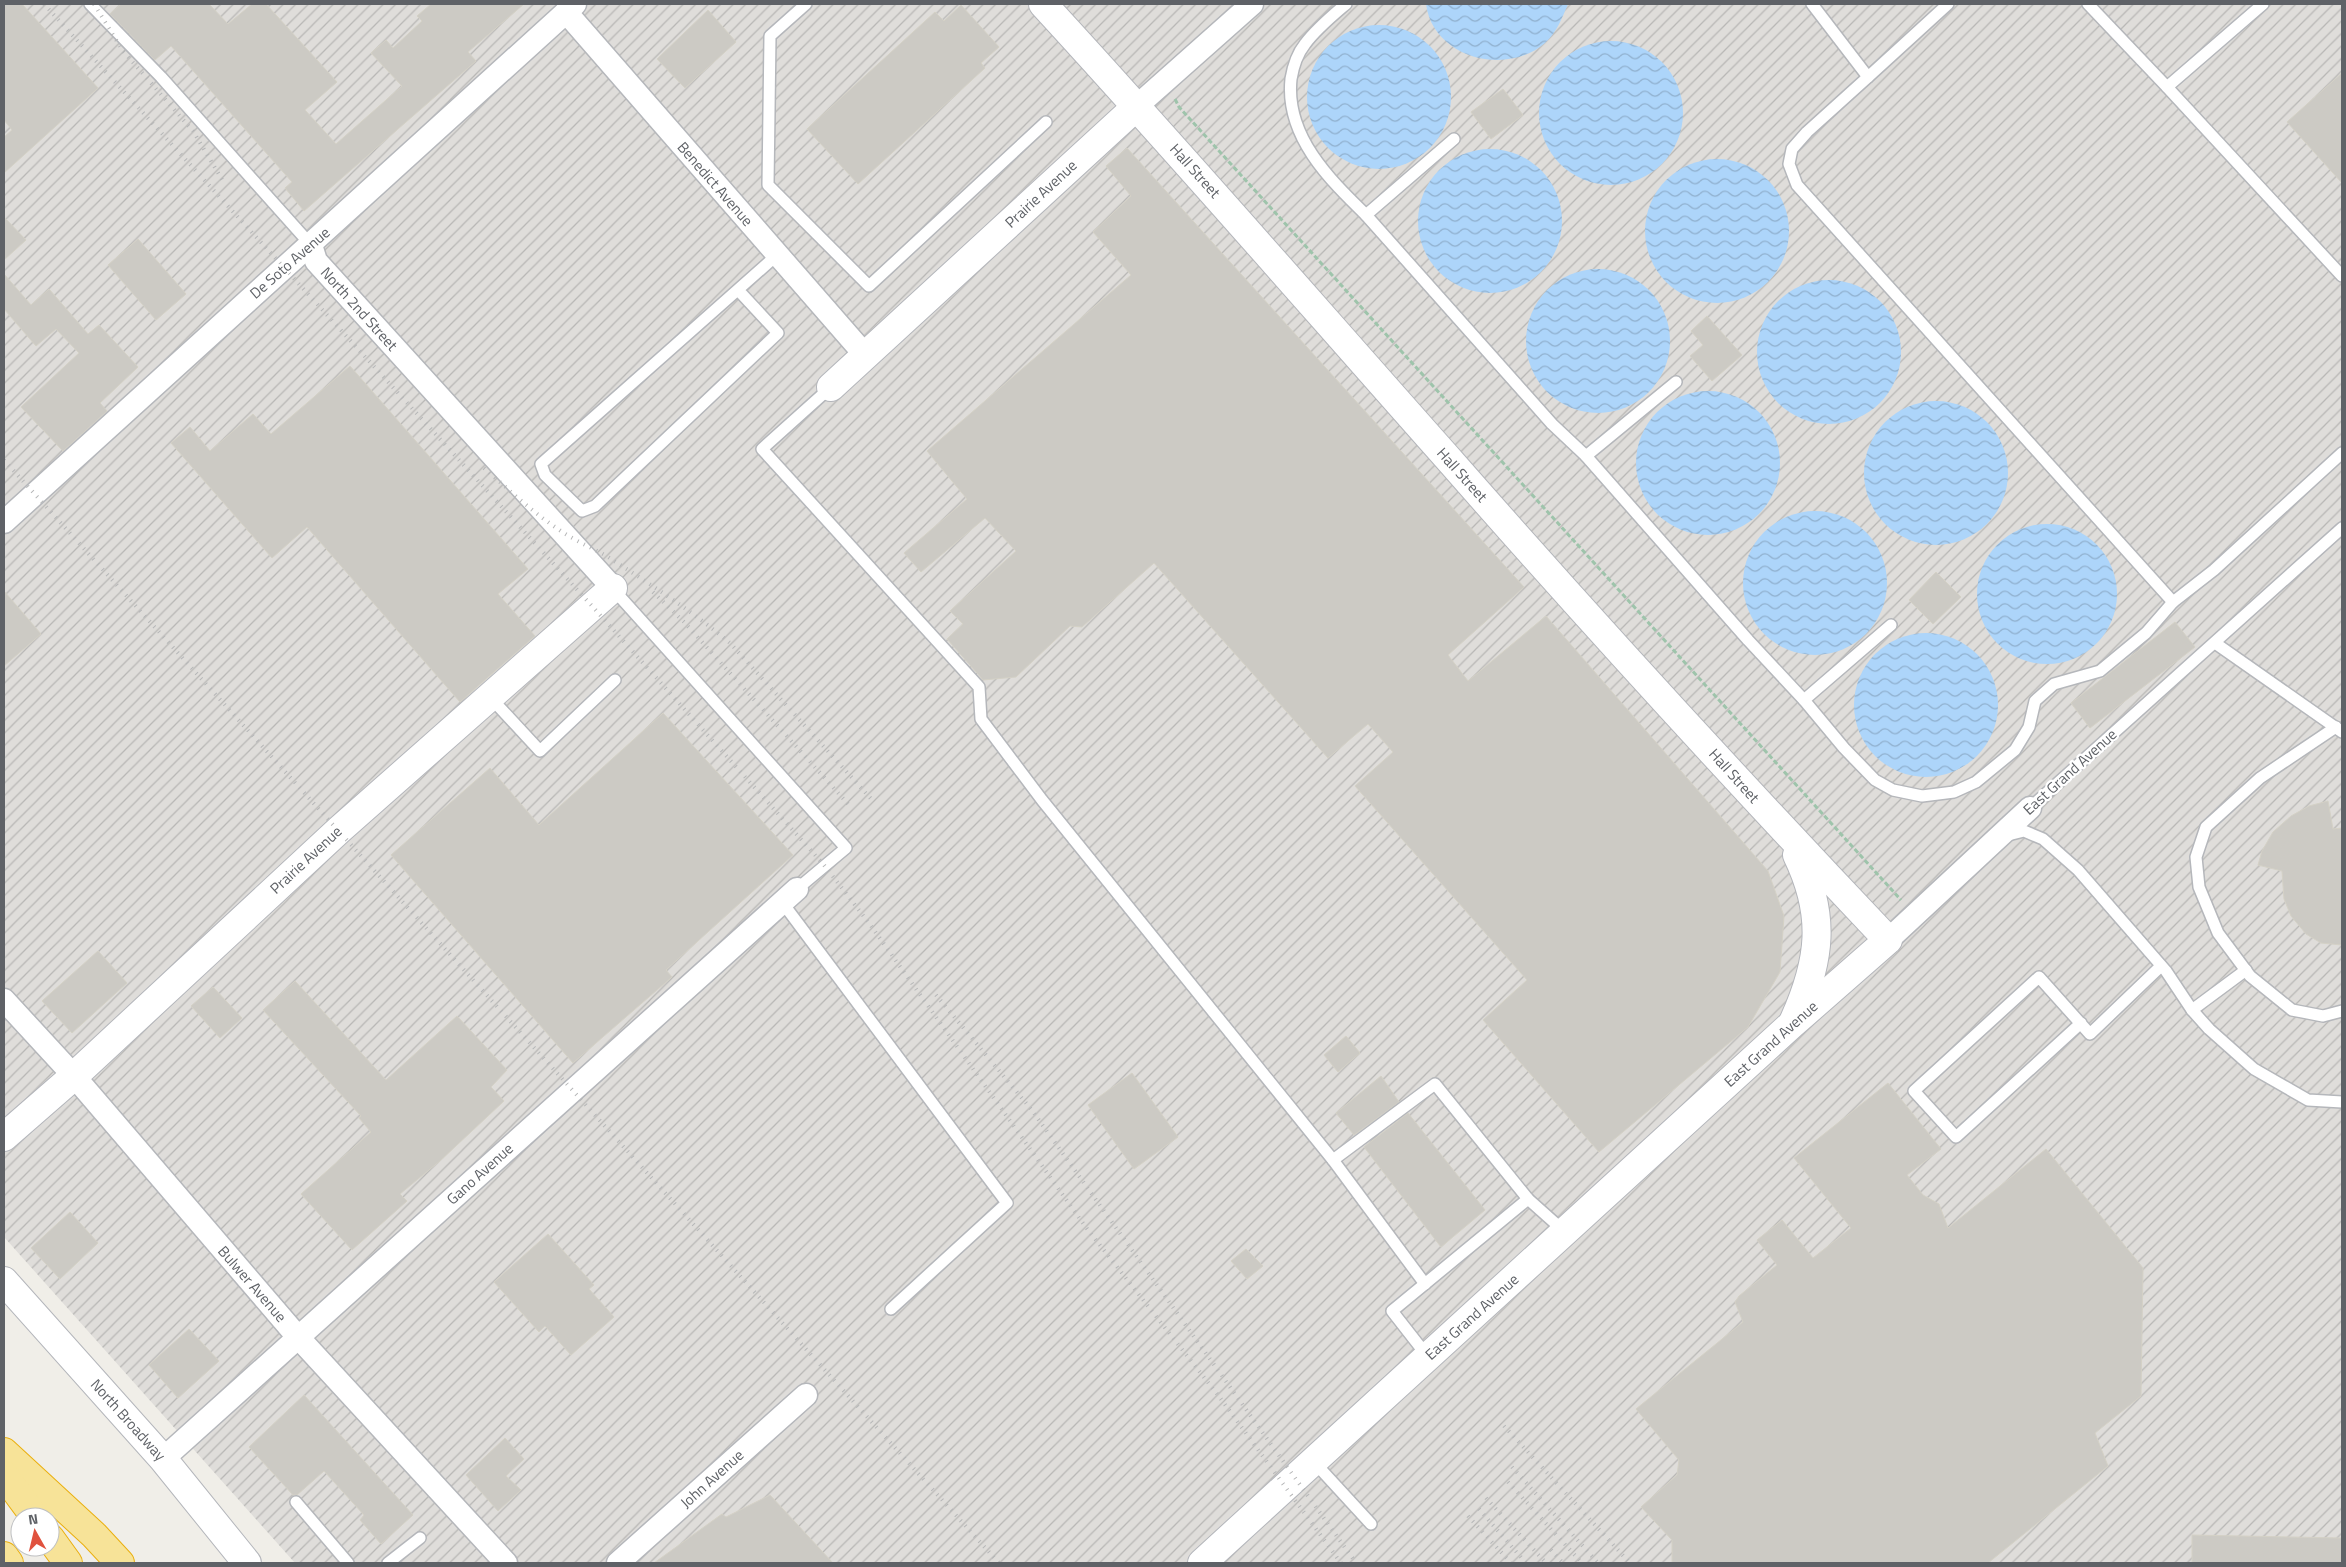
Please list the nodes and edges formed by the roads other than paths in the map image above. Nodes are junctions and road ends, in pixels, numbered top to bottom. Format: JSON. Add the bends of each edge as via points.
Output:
{"nodes":[{"id":1,"x":90,"y":4,"type":"edge"},
{"id":2,"x":806,"y":4,"type":"edge"},
{"id":3,"x":1043,"y":4,"type":"edge"},
{"id":4,"x":1252,"y":4,"type":"edge"},
{"id":5,"x":1346,"y":4,"type":"edge"},
{"id":6,"x":1812,"y":4,"type":"edge"},
{"id":7,"x":1948,"y":4,"type":"edge"},
{"id":8,"x":2088,"y":4,"type":"edge"},
{"id":9,"x":2263,"y":4,"type":"edge"},
{"id":10,"x":570,"y":8,"type":"edge"},
{"id":11,"x":1868,"y":77,"type":"junction"},
{"id":12,"x":2167,"y":87,"type":"junction"},
{"id":13,"x":1137,"y":106,"type":"junction"},
{"id":14,"x":1046,"y":122,"type":"dead end"},
{"id":15,"x":1454,"y":139,"type":"dead end"},
{"id":16,"x":1366,"y":215,"type":"junction"},
{"id":17,"x":311,"y":245,"type":"junction"},
{"id":18,"x":777,"y":255,"type":"junction"},
{"id":19,"x":2342,"y":276,"type":"edge"},
{"id":20,"x":739,"y":291,"type":"junction"},
{"id":21,"x":866,"y":356,"type":"junction"},
{"id":22,"x":1676,"y":382,"type":"dead end"},
{"id":23,"x":831,"y":386,"type":"joint"},
{"id":24,"x":2342,"y":453,"type":"edge"},
{"id":25,"x":1586,"y":456,"type":"junction"},
{"id":26,"x":4,"y":522,"type":"edge"},
{"id":27,"x":2342,"y":528,"type":"edge"},
{"id":28,"x":613,"y":588,"type":"junction"},
{"id":29,"x":2173,"y":602,"type":"junction"},
{"id":30,"x":1891,"y":625,"type":"dead end"},
{"id":31,"x":2215,"y":643,"type":"junction"},
{"id":32,"x":615,"y":680,"type":"dead end"},
{"id":33,"x":490,"y":697,"type":"junction"},
{"id":34,"x":1804,"y":700,"type":"junction"},
{"id":35,"x":2339,"y":730,"type":"edge"},
{"id":36,"x":2030,"y":808,"type":"joint"},
{"id":37,"x":1999,"y":837,"type":"junction"},
{"id":38,"x":1789,"y":838,"type":"junction"},
{"id":39,"x":789,"y":896,"type":"junction"},
{"id":40,"x":1888,"y":940,"type":"junction"},
{"id":41,"x":2161,"y":966,"type":"junction"},
{"id":42,"x":2246,"y":970,"type":"junction"},
{"id":43,"x":4,"y":1000,"type":"edge"},
{"id":44,"x":2192,"y":1010,"type":"junction"},
{"id":45,"x":2342,"y":1011,"type":"edge"},
{"id":46,"x":2080,"y":1023,"type":"junction"},
{"id":47,"x":1792,"y":1025,"type":"junction"},
{"id":48,"x":74,"y":1076,"type":"junction"},
{"id":49,"x":2342,"y":1102,"type":"edge"},
{"id":50,"x":4,"y":1137,"type":"edge"},
{"id":51,"x":1333,"y":1160,"type":"junction"},
{"id":52,"x":1528,"y":1198,"type":"junction"},
{"id":53,"x":1564,"y":1232,"type":"junction"},
{"id":54,"x":4,"y":1282,"type":"edge"},
{"id":55,"x":1425,"y":1284,"type":"junction"},
{"id":56,"x":891,"y":1309,"type":"dead end"},
{"id":57,"x":298,"y":1336,"type":"junction"},
{"id":58,"x":1428,"y":1357,"type":"junction"},
{"id":59,"x":806,"y":1395,"type":"dead end"},
{"id":60,"x":4,"y":1452,"type":"edge"},
{"id":61,"x":163,"y":1459,"type":"junction"},
{"id":62,"x":1314,"y":1462,"type":"junction"},
{"id":63,"x":4,"y":1475,"type":"edge"},
{"id":64,"x":296,"y":1502,"type":"dead end"},
{"id":65,"x":28,"y":1507,"type":"edge"},
{"id":66,"x":1371,"y":1524,"type":"dead end"},
{"id":67,"x":420,"y":1538,"type":"dead end"},
{"id":68,"x":60,"y":1552,"type":"edge"},
{"id":69,"x":4,"y":1556,"type":"edge"},
{"id":70,"x":9,"y":1563,"type":"edge"},
{"id":71,"x":68,"y":1563,"type":"edge"},
{"id":72,"x":120,"y":1563,"type":"edge"},
{"id":73,"x":247,"y":1563,"type":"edge"},
{"id":74,"x":348,"y":1563,"type":"edge"},
{"id":75,"x":388,"y":1563,"type":"edge"},
{"id":76,"x":506,"y":1563,"type":"edge"},
{"id":77,"x":618,"y":1563,"type":"edge"},
{"id":78,"x":1202,"y":1563,"type":"edge"}],
"edges":[{"from":1,"to":17,"type":"lane","name":"North 2nd Street"},
{"from":2,"to":14,"type":"lane","via":[[770,36],[768,185],[869,286]]},
{"from":3,"to":13,"type":"main road","name":"Hall Street"},
{"from":4,"to":13,"type":"street","name":"Prairie Avenue"},
{"from":5,"to":16,"type":"lane","via":[[1304,45],[1293,68],[1290,92],[1294,121],[1306,146],[1342,192]]},
{"from":6,"to":11,"type":"lane"},
{"from":7,"to":11,"type":"lane"},
{"from":8,"to":12,"type":"lane"},
{"from":9,"to":12,"type":"lane"},
{"from":10,"to":17,"type":"street","name":"De Soto Avenue"},
{"from":10,"to":18,"type":"street","name":"Benedict Avenue"},
{"from":11,"to":29,"type":"lane","via":[[1792,149],[1789,164],[1797,185]]},
{"from":12,"to":19,"type":"lane"},
{"from":13,"to":21,"type":"main road","name":"Prairie Avenue"},
{"from":13,"to":38,"type":"main road","name":"Hall Street","via":[[1452,464]]},
{"from":15,"to":16,"type":"lane"},
{"from":16,"to":25,"type":"lane","via":[[1552,424]]},
{"from":17,"to":26,"type":"street","name":"De Soto Avenue"},
{"from":17,"to":28,"type":"street","name":"North 2nd Street","via":[[316,261]]},
{"from":18,"to":20,"type":"lane"},
{"from":18,"to":21,"type":"street","name":"Benedict Avenue"},
{"from":20,"to":20,"type":"lane","via":[[541,464],[545,475],[582,511],[595,506],[778,333]]},
{"from":21,"to":23,"type":"main road","name":"Prairie Avenue"},
{"from":22,"to":25,"type":"lane"},
{"from":23,"to":51,"type":"lane","via":[[762,449],[979,686],[981,719],[1042,800]]},
{"from":24,"to":29,"type":"lane","via":[[2214,570]]},
{"from":25,"to":34,"type":"lane"},
{"from":27,"to":31,"type":"lane","name":"East Grand Avenue"},
{"from":28,"to":33,"type":"main road","name":"Prairie Avenue"},
{"from":28,"to":39,"type":"lane","via":[[846,848]]},
{"from":29,"to":34,"type":"lane","via":[[2146,633],[2100,671],[2054,684],[2035,701],[2029,727],[2016,750],[1976,782],[1954,792],[1922,796],[1893,790],[1875,780]]},
{"from":30,"to":34,"type":"lane"},
{"from":31,"to":35,"type":"lane"},
{"from":31,"to":36,"type":"lane","name":"East Grand Avenue"},
{"from":32,"to":33,"type":"lane","via":[[540,751]]},
{"from":33,"to":48,"type":"main road","name":"Prairie Avenue","via":[[339,830]]},
{"from":35,"to":42,"type":"lane","via":[[2260,778],[2206,827],[2196,857],[2199,887],[2218,933]]},
{"from":36,"to":37,"type":"street","name":"East Grand Avenue"},
{"from":37,"to":40,"type":"street","name":"East Grand Avenue"},
{"from":37,"to":41,"type":"lane","via":[[2024,831],[2044,839],[2078,870]]},
{"from":38,"to":40,"type":"main road","name":"Hall Street"},
{"from":38,"to":47,"type":"main road","via":[[1807,875],[1817,923],[1812,972]]},
{"from":39,"to":56,"type":"lane","via":[[1007,1203]]},
{"from":39,"to":57,"type":"street","name":"Gano Avenue"},
{"from":40,"to":47,"type":"main road","name":"East Grand Avenue"},
{"from":41,"to":44,"type":"lane"},
{"from":41,"to":46,"type":"lane","via":[[2090,1034]]},
{"from":42,"to":44,"type":"lane"},
{"from":42,"to":45,"type":"lane","via":[[2292,1010],[2323,1016]]},
{"from":43,"to":48,"type":"street","name":"Bulwer Avenue"},
{"from":44,"to":49,"type":"lane","via":[[2254,1070],[2308,1100]]},
{"from":46,"to":46,"type":"lane","via":[[2039,977],[1914,1091],[1956,1137]]},
{"from":47,"to":53,"type":"main road","name":"East Grand Avenue"},
{"from":48,"to":50,"type":"main road","name":"Prairie Avenue"},
{"from":48,"to":57,"type":"street","name":"Bulwer Avenue"},
{"from":51,"to":52,"type":"lane","via":[[1435,1084]]},
{"from":51,"to":55,"type":"lane"},
{"from":52,"to":53,"type":"lane"},
{"from":52,"to":55,"type":"lane"},
{"from":53,"to":58,"type":"main road","name":"East Grand Avenue"},
{"from":54,"to":61,"type":"main road","name":"North Broadway"},
{"from":55,"to":58,"type":"lane","via":[[1392,1311]]},
{"from":57,"to":61,"type":"street","name":"Gano Avenue"},
{"from":57,"to":76,"type":"street","name":"Bulwer Avenue"},
{"from":58,"to":62,"type":"main road","name":"East Grand Avenue"},
{"from":59,"to":77,"type":"street","name":"John Avenue"},
{"from":60,"to":72,"type":"highway"},
{"from":61,"to":73,"type":"main road","name":"North Broadway"},
{"from":62,"to":66,"type":"lane"},
{"from":62,"to":78,"type":"main road","name":"East Grand Avenue"},
{"from":63,"to":65,"type":"highway"},
{"from":64,"to":74,"type":"lane"},
{"from":67,"to":75,"type":"lane"},
{"from":68,"to":71,"type":"highway"},
{"from":69,"to":70,"type":"highway"}]}
